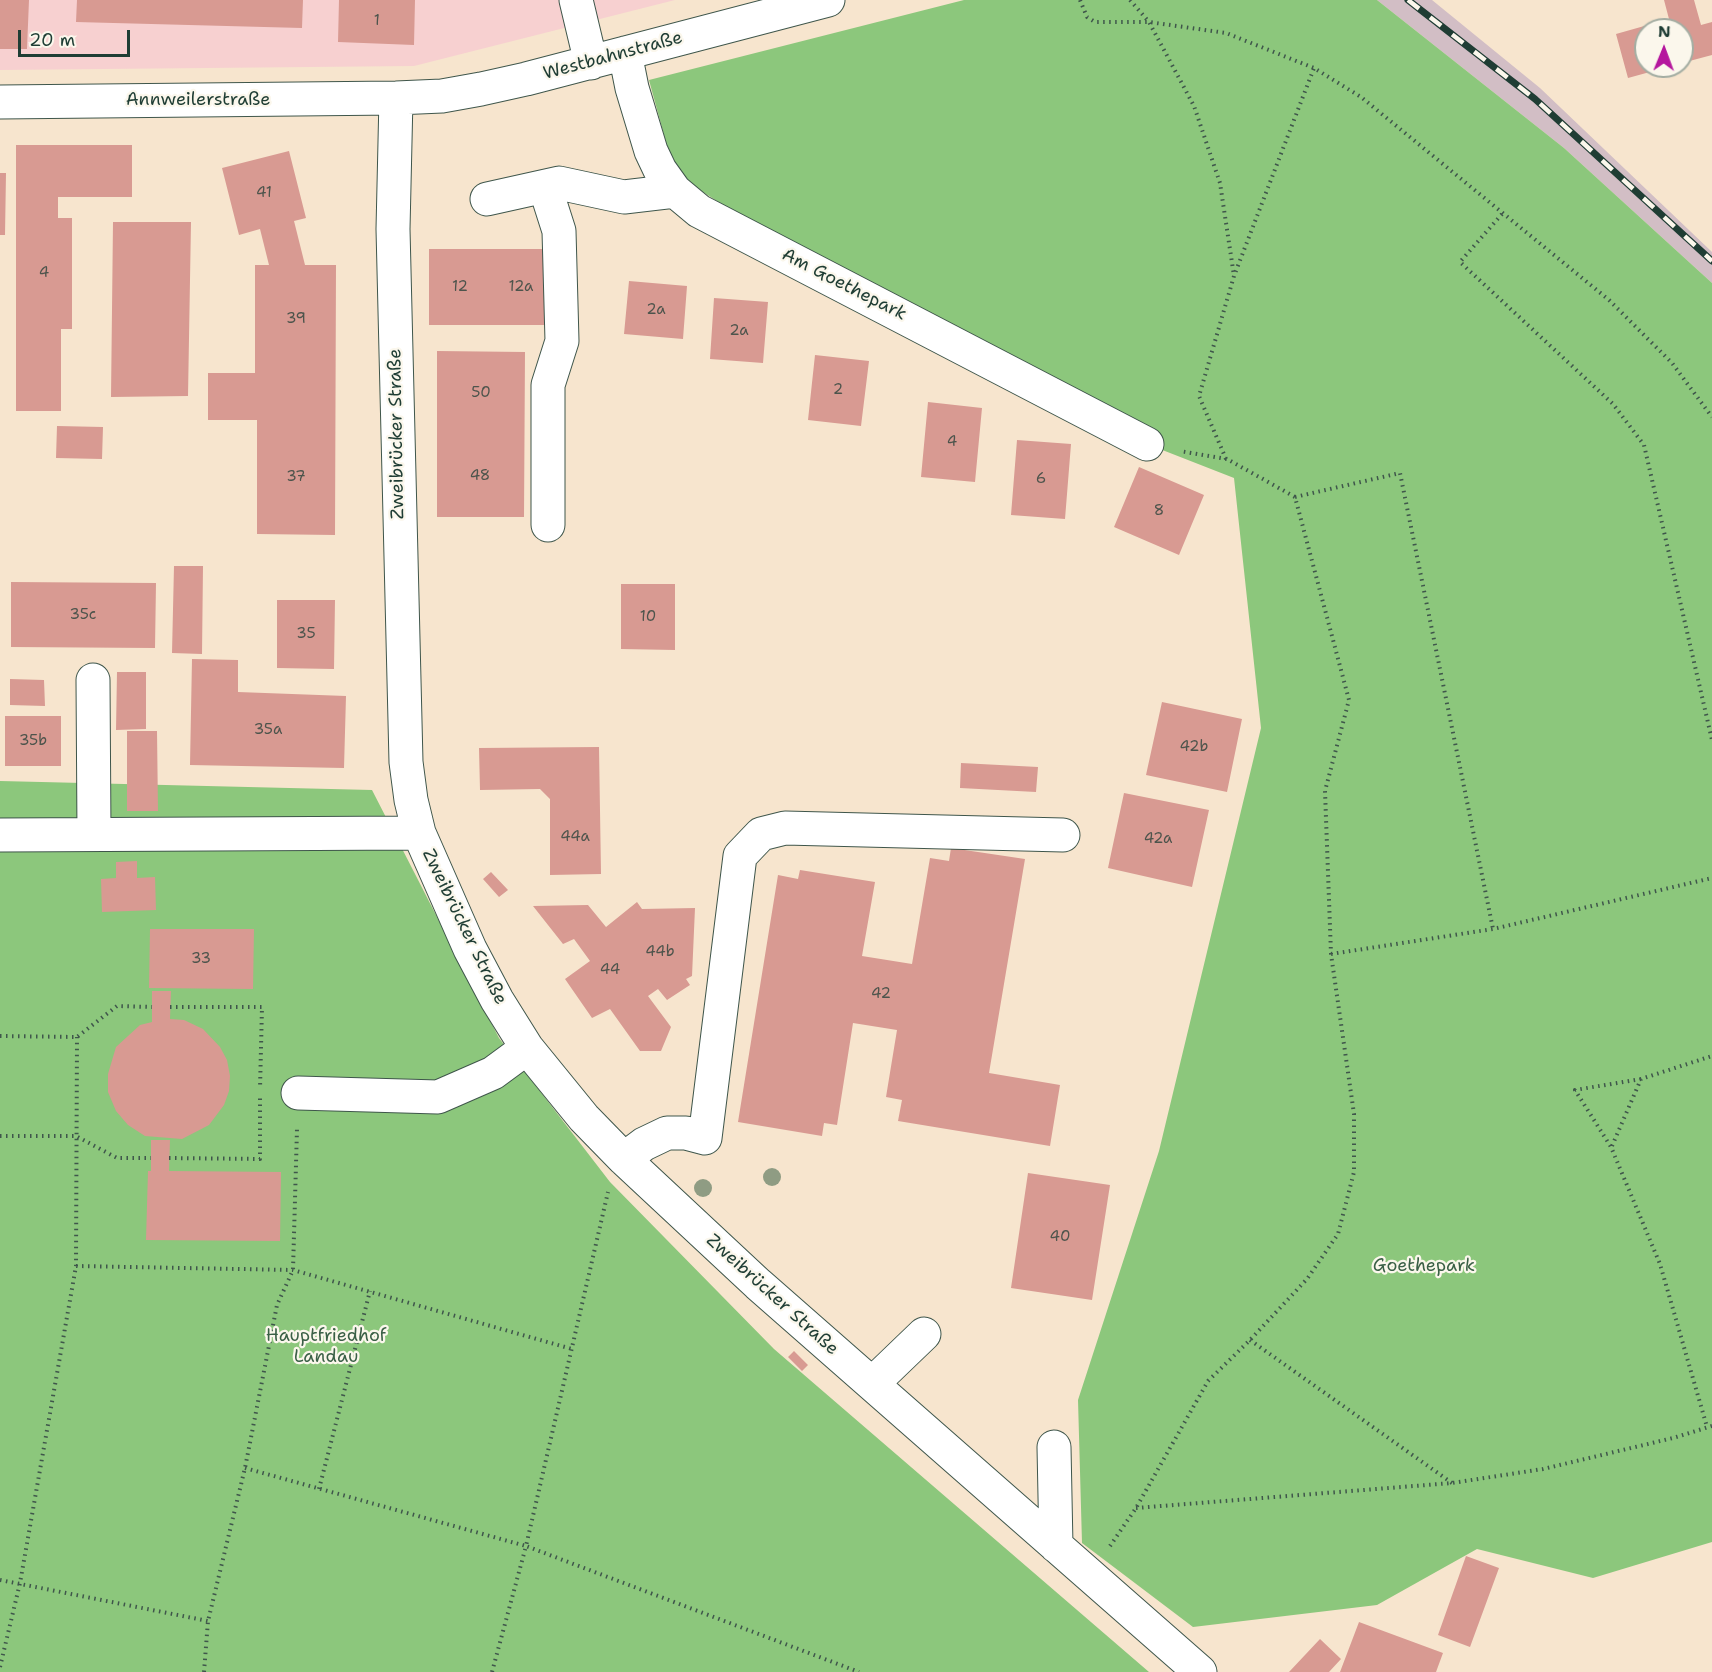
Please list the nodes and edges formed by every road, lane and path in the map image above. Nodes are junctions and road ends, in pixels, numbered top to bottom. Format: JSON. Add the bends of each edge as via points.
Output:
{"nodes":[{"id":1,"x":576,"y":0,"type":"edge"},
{"id":2,"x":828,"y":0,"type":"edge"},
{"id":3,"x":1080,"y":0,"type":"edge"},
{"id":4,"x":1130,"y":0,"type":"edge"},
{"id":5,"x":1149,"y":22,"type":"junction"},
{"id":6,"x":625,"y":53,"type":"junction"},
{"id":7,"x":591,"y":63,"type":"junction"},
{"id":8,"x":1314,"y":68,"type":"junction"},
{"id":9,"x":396,"y":99,"type":"junction"},
{"id":10,"x":0,"y":102,"type":"edge"},
{"id":11,"x":545,"y":187,"type":"junction"},
{"id":12,"x":675,"y":190,"type":"junction"},
{"id":13,"x":487,"y":199,"type":"dead end"},
{"id":14,"x":1502,"y":214,"type":"junction"},
{"id":15,"x":1234,"y":276,"type":"junction"},
{"id":16,"x":1712,"y":417,"type":"edge"},
{"id":17,"x":1147,"y":444,"type":"joint"},
{"id":18,"x":1227,"y":459,"type":"junction"},
{"id":19,"x":1294,"y":497,"type":"junction"},
{"id":20,"x":548,"y":525,"type":"dead end"},
{"id":21,"x":93,"y":680,"type":"dead end"},
{"id":22,"x":1712,"y":740,"type":"edge"},
{"id":23,"x":419,"y":833,"type":"junction"},
{"id":24,"x":94,"y":834,"type":"junction"},
{"id":25,"x":0,"y":835,"type":"edge"},
{"id":26,"x":1063,"y":835,"type":"dead end"},
{"id":27,"x":1712,"y":878,"type":"edge"},
{"id":28,"x":1493,"y":929,"type":"junction"},
{"id":29,"x":1331,"y":954,"type":"junction"},
{"id":30,"x":152,"y":1007,"type":"dead end"},
{"id":31,"x":170,"y":1007,"type":"dead end"},
{"id":32,"x":0,"y":1036,"type":"edge"},
{"id":33,"x":77,"y":1037,"type":"junction"},
{"id":34,"x":527,"y":1048,"type":"junction"},
{"id":35,"x":1712,"y":1056,"type":"edge"},
{"id":36,"x":1641,"y":1079,"type":"junction"},
{"id":37,"x":260,"y":1092,"type":"junction"},
{"id":38,"x":298,"y":1093,"type":"junction"},
{"id":39,"x":0,"y":1136,"type":"edge"},
{"id":40,"x":76,"y":1136,"type":"junction"},
{"id":41,"x":1611,"y":1147,"type":"junction"},
{"id":42,"x":151,"y":1158,"type":"dead end"},
{"id":43,"x":169,"y":1158,"type":"dead end"},
{"id":44,"x":624,"y":1159,"type":"junction"},
{"id":45,"x":76,"y":1266,"type":"junction"},
{"id":46,"x":293,"y":1270,"type":"junction"},
{"id":47,"x":370,"y":1292,"type":"junction"},
{"id":48,"x":924,"y":1334,"type":"dead end"},
{"id":49,"x":1250,"y":1341,"type":"junction"},
{"id":50,"x":572,"y":1349,"type":"junction"},
{"id":51,"x":873,"y":1383,"type":"junction"},
{"id":52,"x":1709,"y":1427,"type":"edge"},
{"id":53,"x":1054,"y":1447,"type":"dead end"},
{"id":54,"x":245,"y":1468,"type":"junction"},
{"id":55,"x":1452,"y":1483,"type":"junction"},
{"id":56,"x":319,"y":1489,"type":"junction"},
{"id":57,"x":1137,"y":1508,"type":"junction"},
{"id":58,"x":526,"y":1546,"type":"junction"},
{"id":59,"x":1056,"y":1546,"type":"junction"},
{"id":60,"x":1089,"y":1574,"type":"junction"},
{"id":61,"x":0,"y":1580,"type":"edge"},
{"id":62,"x":20,"y":1583,"type":"junction"},
{"id":63,"x":208,"y":1621,"type":"junction"},
{"id":64,"x":0,"y":1666,"type":"edge"},
{"id":65,"x":204,"y":1672,"type":"edge"},
{"id":66,"x":492,"y":1672,"type":"edge"},
{"id":67,"x":859,"y":1672,"type":"edge"},
{"id":68,"x":1200,"y":1672,"type":"edge"}],
"edges":[{"from":1,"to":7,"type":"street"},
{"from":2,"to":6,"type":"street","name":"Westbahnstraße"},
{"from":3,"to":5,"type":"path","via":[[1087,16],[1095,22]]},
{"from":4,"to":5,"type":"path"},
{"from":5,"to":8,"type":"path","via":[[1226,33]]},
{"from":5,"to":15,"type":"path","via":[[1194,106],[1217,172]]},
{"from":6,"to":7,"type":"street","name":"Westbahnstraße"},
{"from":6,"to":12,"type":"street","name":"Am Goethepark","via":[[651,151]]},
{"from":7,"to":9,"type":"street","name":"Westbahnstraße","via":[[481,89]]},
{"from":8,"to":14,"type":"path","via":[[1361,97]]},
{"from":8,"to":15,"type":"path"},
{"from":9,"to":10,"type":"street","name":"Annweilerstraße"},
{"from":9,"to":23,"type":"street","name":"Zweibrücker Straße","via":[[393,240],[406,752]]},
{"from":11,"to":12,"type":"street","via":[[559,183],[624,197]]},
{"from":11,"to":13,"type":"street"},
{"from":11,"to":20,"type":"street","via":[[559,231],[562,341],[548,385]]},
{"from":12,"to":17,"type":"street","name":"Am Goethepark","via":[[699,211]]},
{"from":14,"to":16,"type":"path","via":[[1609,300],[1672,363]]},
{"from":14,"to":22,"type":"path","via":[[1460,262],[1612,404],[1644,446]]},
{"from":15,"to":18,"type":"path","via":[[1199,396]]},
{"from":17,"to":18,"type":"path"},
{"from":18,"to":19,"type":"path"},
{"from":19,"to":28,"type":"path","via":[[1400,473]]},
{"from":19,"to":29,"type":"path","via":[[1349,700],[1325,790]]},
{"from":21,"to":24,"type":"street"},
{"from":23,"to":24,"type":"street"},
{"from":23,"to":34,"type":"street","name":"Zweibrücker Straße","via":[[470,949]]},
{"from":24,"to":25,"type":"street"},
{"from":26,"to":44,"type":"street","via":[[785,828],[761,834],[740,856],[705,1138],[668,1134],[644,1144]]},
{"from":27,"to":28,"type":"path"},
{"from":28,"to":29,"type":"path"},
{"from":29,"to":49,"type":"path","via":[[1354,1114],[1354,1172],[1338,1234],[1307,1279]]},
{"from":30,"to":33,"type":"path","via":[[117,1006]]},
{"from":31,"to":37,"type":"path","via":[[262,1007]]},
{"from":32,"to":33,"type":"path"},
{"from":33,"to":40,"type":"path"},
{"from":34,"to":38,"type":"street","via":[[493,1072],[438,1097]]},
{"from":34,"to":44,"type":"street","name":"Zweibrücker Straße","via":[[584,1118]]},
{"from":35,"to":36,"type":"path"},
{"from":36,"to":41,"type":"path"},
{"from":36,"to":41,"type":"path","via":[[1575,1090]]},
{"from":37,"to":38,"type":"path"},
{"from":37,"to":43,"type":"path","via":[[260,1159]]},
{"from":38,"to":46,"type":"path"},
{"from":39,"to":40,"type":"path"},
{"from":40,"to":42,"type":"path","via":[[117,1158]]},
{"from":40,"to":45,"type":"path"},
{"from":41,"to":52,"type":"path","via":[[1660,1264]]},
{"from":44,"to":50,"type":"path","via":[[610,1182]]},
{"from":44,"to":51,"type":"street","name":"Zweibrücker Straße","via":[[758,1284]]},
{"from":45,"to":46,"type":"path"},
{"from":45,"to":62,"type":"path"},
{"from":46,"to":47,"type":"path"},
{"from":46,"to":54,"type":"path","via":[[277,1305]]},
{"from":47,"to":50,"type":"path"},
{"from":47,"to":56,"type":"path"},
{"from":48,"to":51,"type":"street"},
{"from":49,"to":55,"type":"path"},
{"from":49,"to":57,"type":"path","via":[[1208,1381]]},
{"from":50,"to":58,"type":"path"},
{"from":51,"to":59,"type":"street","name":"Zweibrücker Straße"},
{"from":52,"to":55,"type":"path","via":[[1543,1469]]},
{"from":53,"to":59,"type":"street"},
{"from":54,"to":56,"type":"path"},
{"from":54,"to":63,"type":"path"},
{"from":55,"to":57,"type":"path"},
{"from":56,"to":58,"type":"path"},
{"from":57,"to":60,"type":"path"},
{"from":58,"to":66,"type":"path"},
{"from":58,"to":67,"type":"path"},
{"from":59,"to":60,"type":"street","name":"Zweibrücker Straße"},
{"from":60,"to":68,"type":"street","name":"Zweibrücker Straße"},
{"from":61,"to":62,"type":"path"},
{"from":62,"to":63,"type":"path"},
{"from":62,"to":64,"type":"path"},
{"from":63,"to":65,"type":"path"}]}
